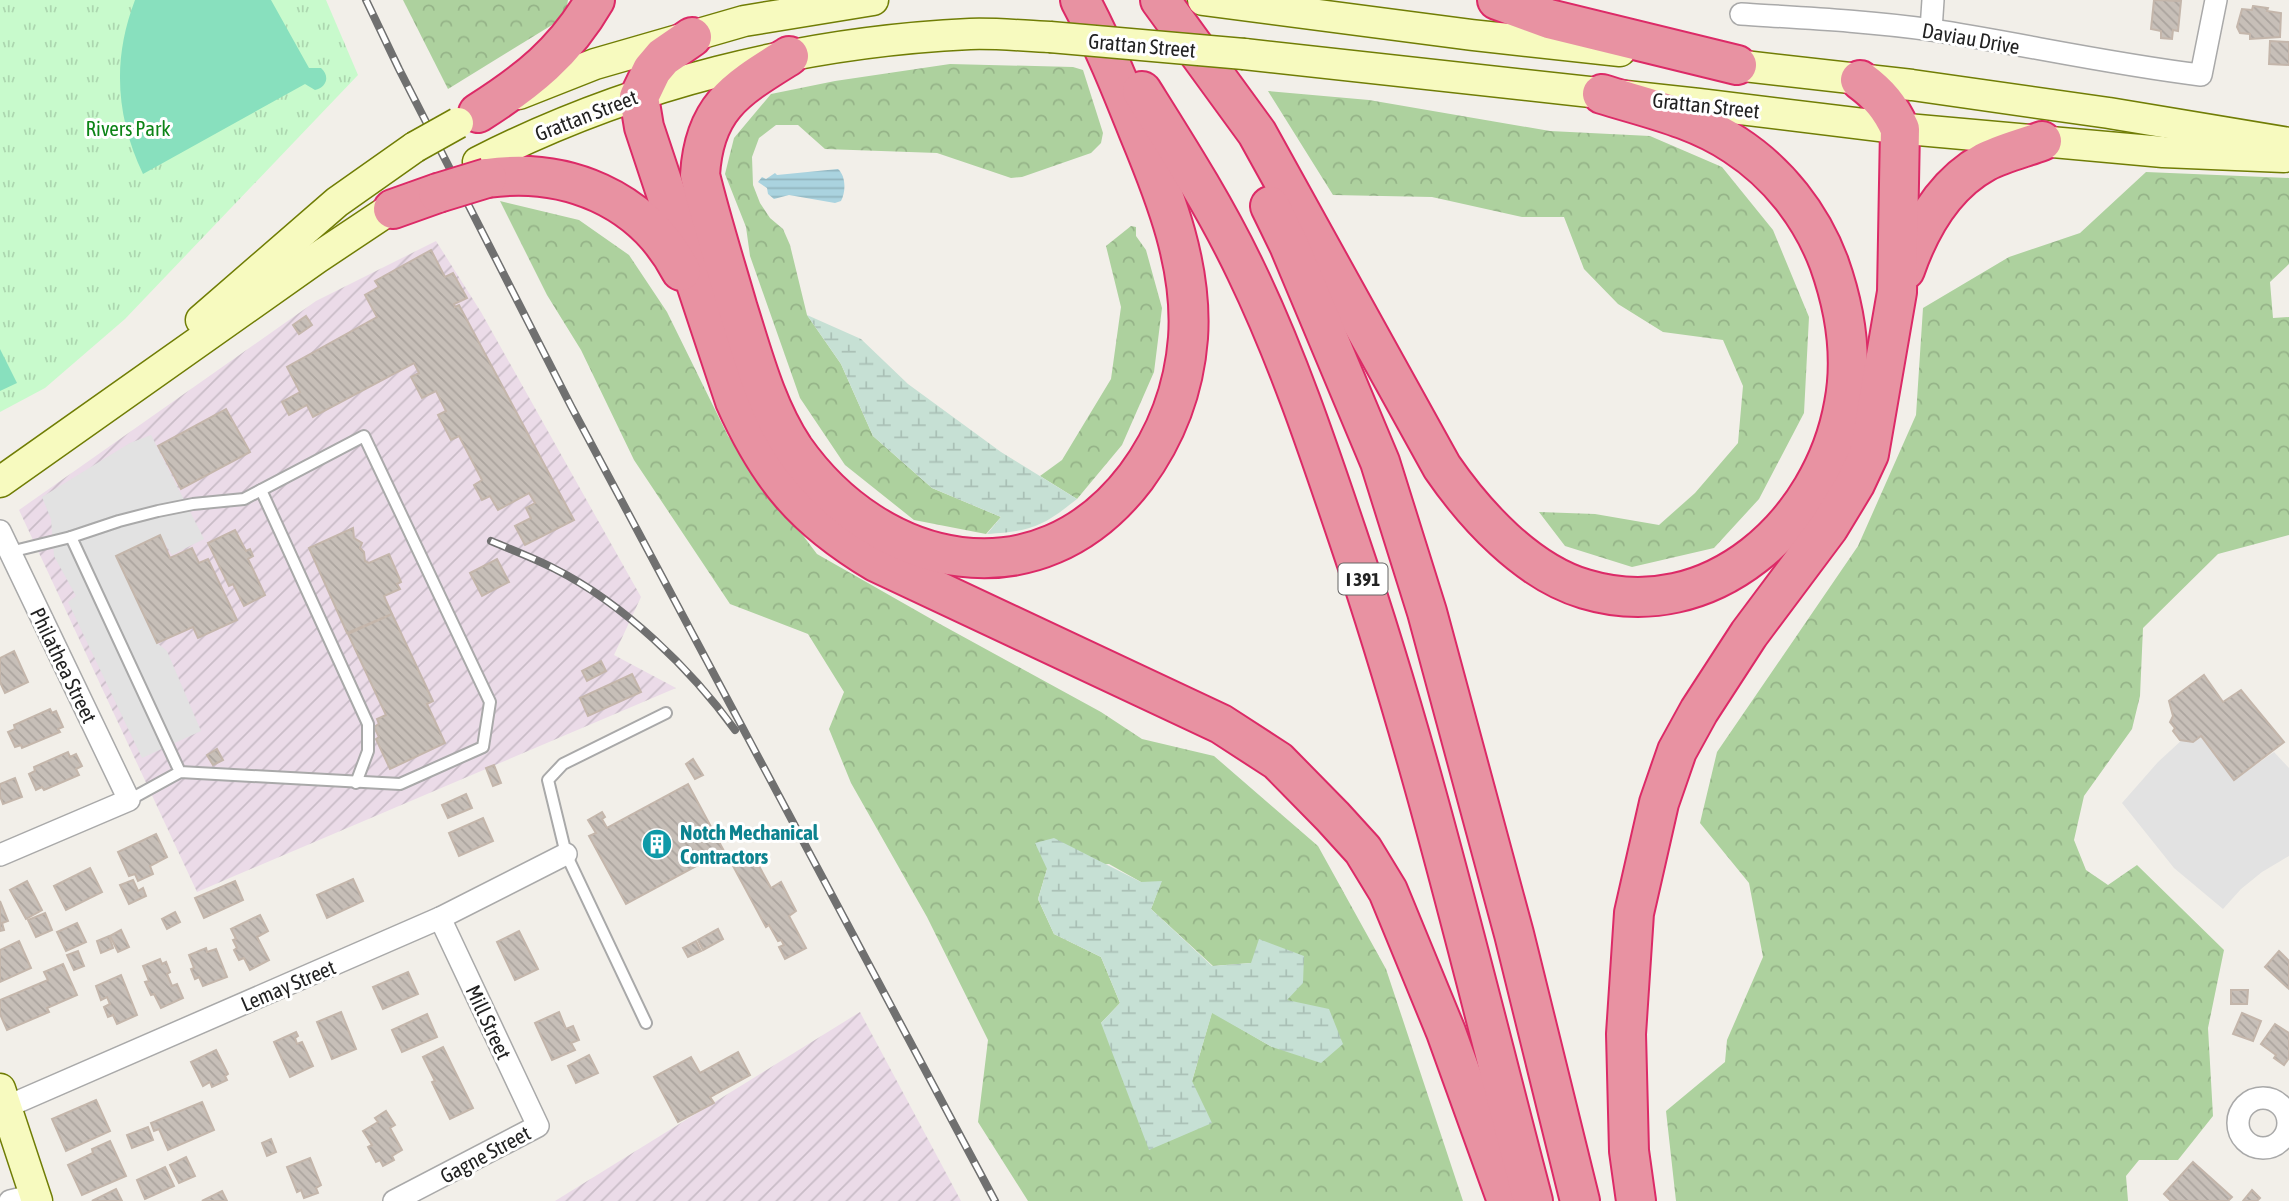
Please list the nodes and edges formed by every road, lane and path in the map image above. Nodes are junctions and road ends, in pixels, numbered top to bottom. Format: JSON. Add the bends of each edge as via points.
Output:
{"nodes":[{"id":1,"x":595,"y":0,"type":"edge"},
{"id":2,"x":873,"y":0,"type":"edge"},
{"id":3,"x":1080,"y":0,"type":"edge"},
{"id":4,"x":1086,"y":0,"type":"edge"},
{"id":5,"x":1153,"y":0,"type":"edge"},
{"id":6,"x":1160,"y":0,"type":"edge"},
{"id":7,"x":1203,"y":0,"type":"edge"},
{"id":8,"x":1497,"y":0,"type":"edge"},
{"id":9,"x":1933,"y":0,"type":"edge"},
{"id":10,"x":2216,"y":0,"type":"edge"},
{"id":11,"x":1211,"y":1,"type":"edge"},
{"id":12,"x":1741,"y":14,"type":"dead end"},
{"id":13,"x":1931,"y":30,"type":"junction"},
{"id":14,"x":692,"y":37,"type":"junction"},
{"id":15,"x":789,"y":56,"type":"junction"},
{"id":16,"x":1737,"y":65,"type":"junction"},
{"id":17,"x":1860,"y":80,"type":"junction"},
{"id":18,"x":1602,"y":94,"type":"junction"},
{"id":19,"x":640,"y":95,"type":"junction"},
{"id":20,"x":468,"y":118,"type":"junction"},
{"id":21,"x":1900,"y":129,"type":"junction"},
{"id":22,"x":2042,"y":141,"type":"junction"},
{"id":23,"x":2289,"y":143,"type":"edge"},
{"id":24,"x":2289,"y":158,"type":"edge"},
{"id":25,"x":482,"y":170,"type":"junction"},
{"id":26,"x":393,"y":209,"type":"joint"},
{"id":27,"x":1897,"y":292,"type":"junction"},
{"id":28,"x":711,"y":333,"type":"junction"},
{"id":29,"x":88,"y":420,"type":"junction"},
{"id":30,"x":0,"y":482,"type":"edge"},
{"id":31,"x":261,"y":490,"type":"junction"},
{"id":32,"x":0,"y":531,"type":"edge"},
{"id":33,"x":71,"y":537,"type":"junction"},
{"id":34,"x":10,"y":552,"type":"junction"},
{"id":35,"x":666,"y":713,"type":"dead end"},
{"id":36,"x":180,"y":772,"type":"junction"},
{"id":37,"x":356,"y":783,"type":"junction"},
{"id":38,"x":129,"y":800,"type":"junction"},
{"id":39,"x":0,"y":855,"type":"edge"},
{"id":40,"x":566,"y":855,"type":"junction"},
{"id":41,"x":440,"y":918,"type":"junction"},
{"id":42,"x":646,"y":1023,"type":"dead end"},
{"id":43,"x":3,"y":1098,"type":"edge"},
{"id":44,"x":538,"y":1126,"type":"joint"},
{"id":45,"x":27,"y":1199,"type":"edge"},
{"id":46,"x":394,"y":1201,"type":"edge"},
{"id":47,"x":1507,"y":1201,"type":"edge"},
{"id":48,"x":1533,"y":1201,"type":"edge"},
{"id":49,"x":1580,"y":1201,"type":"edge"},
{"id":50,"x":1636,"y":1201,"type":"edge"}],
"edges":[{"from":1,"to":20,"type":"highway","via":[[582,22],[537,72]]},
{"from":2,"to":14,"type":"main road","name":"Grattan Street","via":[[744,21]]},
{"from":3,"to":15,"type":"highway","via":[[1133,116],[1173,226],[1187,290],[1186,358],[1166,430],[1129,485],[1073,534],[1019,555],[953,557],[918,548],[883,531],[834,497],[795,450],[772,409],[700,174],[701,153],[709,126],[722,106],[742,85]]},
{"from":4,"to":48,"type":"highway","number":"I 391","via":[[1199,183],[1246,271],[1320,451],[1376,616]]},
{"from":5,"to":49,"type":"highway","number":"I 391","via":[[1213,95],[1289,245],[1380,462],[1448,684]]},
{"from":6,"to":18,"type":"highway","via":[[1256,133],[1458,491],[1515,548],[1564,581],[1601,593],[1662,596],[1704,584],[1739,567],[1775,537],[1805,499],[1826,461],[1841,419],[1847,341],[1837,285],[1818,238],[1799,206],[1771,174],[1713,132]]},
{"from":7,"to":11,"type":"main road","name":"Grattan Street"},
{"from":8,"to":16,"type":"highway","via":[[1549,19]]},
{"from":9,"to":13,"type":"street"},
{"from":10,"to":13,"type":"street","name":"Daviau Drive","via":[[2201,75]]},
{"from":11,"to":16,"type":"main road","name":"Grattan Street"},
{"from":12,"to":13,"type":"street","name":"Daviau Drive"},
{"from":14,"to":19,"type":"highway","via":[[663,57]]},
{"from":14,"to":20,"type":"main road","name":"Grattan Street","via":[[595,64]]},
{"from":15,"to":18,"type":"main road","name":"Grattan Street","bridge":true,"via":[[910,38],[973,34],[1051,37]]},
{"from":15,"to":19,"type":"main road","name":"Grattan Street"},
{"from":16,"to":17,"type":"main road","name":"Grattan Street"},
{"from":17,"to":21,"type":"highway","via":[[1891,109]]},
{"from":17,"to":23,"type":"main road","name":"Grattan Street","via":[[2109,113]]},
{"from":18,"to":21,"type":"main road","name":"Grattan Street"},
{"from":19,"to":25,"type":"main road","name":"Grattan Street","via":[[539,132]]},
{"from":19,"to":28,"type":"highway","via":[[644,127]]},
{"from":20,"to":29,"type":"main road","name":"Grattan Street","bridge":true,"via":[[363,181]]},
{"from":21,"to":22,"type":"main road","name":"Grattan Street"},
{"from":21,"to":27,"type":"highway"},
{"from":22,"to":24,"type":"main road","name":"Grattan Street"},
{"from":22,"to":27,"type":"highway","via":[[1985,162],[1953,187],[1931,212],[1917,238]]},
{"from":25,"to":26,"type":"highway","bridge":true},
{"from":25,"to":28,"type":"highway","via":[[570,181],[594,188],[628,208],[664,243],[680,267]]},
{"from":26,"to":29,"type":"main road","name":"Grattan Street"},
{"from":27,"to":50,"type":"highway","via":[[1869,454],[1829,527],[1699,711],[1677,751],[1659,803],[1634,913],[1626,1034],[1629,1152]]},
{"from":28,"to":47,"type":"highway","via":[[735,401],[761,455],[796,502],[829,531],[876,562],[1221,724],[1278,761],[1334,817],[1363,850],[1393,901]]},
{"from":29,"to":30,"type":"main road","name":"Grattan Street"},
{"from":31,"to":33,"type":"lane","via":[[244,499],[193,504],[119,520]]},
{"from":31,"to":37,"type":"lane","via":[[368,724],[368,751]]},
{"from":31,"to":37,"type":"lane","via":[[364,436],[490,702],[483,747],[400,784]]},
{"from":32,"to":34,"type":"street","name":"Philathea Street"},
{"from":33,"to":34,"type":"lane"},
{"from":33,"to":36,"type":"lane"},
{"from":34,"to":38,"type":"street","name":"Philathea Street"},
{"from":35,"to":40,"type":"lane","via":[[563,764],[548,779]]},
{"from":36,"to":37,"type":"lane"},
{"from":36,"to":38,"type":"lane"},
{"from":38,"to":39,"type":"street"},
{"from":40,"to":41,"type":"street","name":"Lemay Street"},
{"from":40,"to":42,"type":"lane"},
{"from":41,"to":43,"type":"street","name":"Lemay Street"},
{"from":41,"to":44,"type":"street","name":"Mill Street"},
{"from":43,"to":45,"type":"main road"},
{"from":44,"to":46,"type":"street","name":"Gagne Street"}]}
